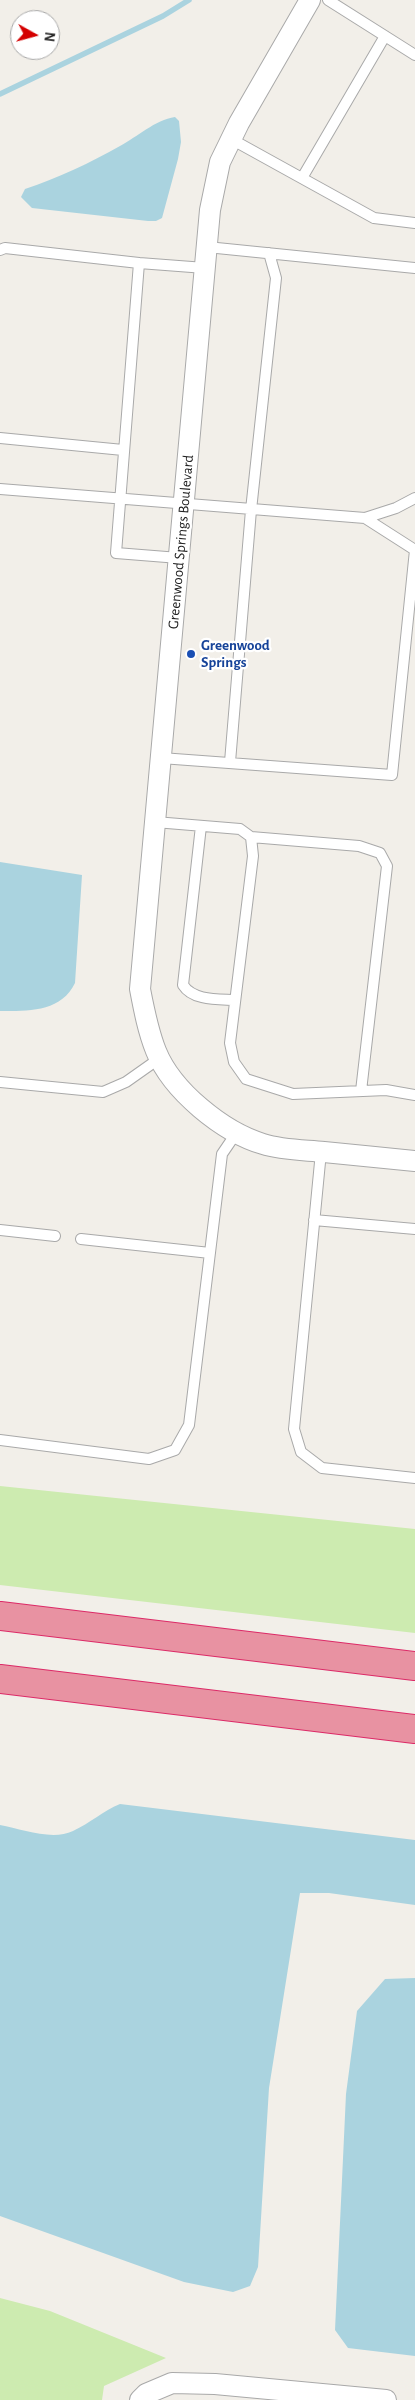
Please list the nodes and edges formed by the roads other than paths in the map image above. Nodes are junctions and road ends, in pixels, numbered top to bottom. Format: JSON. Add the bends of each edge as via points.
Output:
{"nodes":[{"id":1,"x":310,"y":0,"type":"edge"},
{"id":2,"x":328,"y":0,"type":"edge"},
{"id":3,"x":385,"y":36,"type":"junction"},
{"id":4,"x":415,"y":55,"type":"edge"},
{"id":5,"x":232,"y":139,"type":"junction"},
{"id":6,"x":302,"y":178,"type":"junction"},
{"id":7,"x":415,"y":223,"type":"edge"},
{"id":8,"x":207,"y":247,"type":"junction"},
{"id":9,"x":0,"y":250,"type":"edge"},
{"id":10,"x":269,"y":253,"type":"junction"},
{"id":11,"x":139,"y":263,"type":"junction"},
{"id":12,"x":206,"y":268,"type":"junction"},
{"id":13,"x":415,"y":268,"type":"edge"},
{"id":14,"x":0,"y":438,"type":"edge"},
{"id":15,"x":123,"y":450,"type":"junction"},
{"id":16,"x":0,"y":489,"type":"edge"},
{"id":17,"x":415,"y":498,"type":"edge"},
{"id":18,"x":120,"y":500,"type":"junction"},
{"id":19,"x":184,"y":504,"type":"junction"},
{"id":20,"x":251,"y":510,"type":"junction"},
{"id":21,"x":365,"y":518,"type":"junction"},
{"id":22,"x":180,"y":558,"type":"junction"},
{"id":23,"x":161,"y":758,"type":"junction"},
{"id":24,"x":230,"y":762,"type":"junction"},
{"id":25,"x":155,"y":822,"type":"junction"},
{"id":26,"x":201,"y":826,"type":"junction"},
{"id":27,"x":251,"y":836,"type":"junction"},
{"id":28,"x":235,"y":1000,"type":"junction"},
{"id":29,"x":160,"y":1058,"type":"junction"},
{"id":30,"x":0,"y":1082,"type":"edge"},
{"id":31,"x":360,"y":1092,"type":"junction"},
{"id":32,"x":415,"y":1095,"type":"edge"},
{"id":33,"x":237,"y":1132,"type":"junction"},
{"id":34,"x":321,"y":1152,"type":"junction"},
{"id":35,"x":415,"y":1161,"type":"edge"},
{"id":36,"x":314,"y":1220,"type":"junction"},
{"id":37,"x":415,"y":1229,"type":"edge"},
{"id":38,"x":0,"y":1230,"type":"edge"},
{"id":39,"x":55,"y":1236,"type":"dead end"},
{"id":40,"x":81,"y":1238,"type":"dead end"},
{"id":41,"x":210,"y":1252,"type":"junction"},
{"id":42,"x":0,"y":1440,"type":"edge"},
{"id":43,"x":415,"y":1478,"type":"edge"},
{"id":44,"x":0,"y":1616,"type":"edge"},
{"id":45,"x":199,"y":1640,"type":"junction"},
{"id":46,"x":415,"y":1655,"type":"edge"},
{"id":47,"x":415,"y":1666,"type":"edge"},
{"id":48,"x":0,"y":1679,"type":"edge"},
{"id":49,"x":330,"y":1718,"type":"junction"},
{"id":50,"x":415,"y":1729,"type":"edge"},
{"id":51,"x":415,"y":1733,"type":"edge"},
{"id":52,"x":231,"y":2393,"type":"edge"},
{"id":53,"x":287,"y":2395,"type":"edge"},
{"id":54,"x":140,"y":2400,"type":"edge"},
{"id":55,"x":386,"y":2400,"type":"edge"}],
"edges":[{"from":1,"to":5,"type":"street","name":"Greenwood Springs Boulevard"},
{"from":2,"to":3,"type":"lane"},
{"from":3,"to":4,"type":"lane"},
{"from":3,"to":6,"type":"lane"},
{"from":5,"to":6,"type":"lane"},
{"from":5,"to":8,"type":"street","name":"Greenwood Springs Boulevard","via":[[220,162],[210,210]]},
{"from":6,"to":7,"type":"lane","via":[[374,218]]},
{"from":8,"to":10,"type":"lane"},
{"from":8,"to":12,"type":"street","name":"Greenwood Springs Boulevard"},
{"from":9,"to":11,"type":"lane"},
{"from":10,"to":13,"type":"lane"},
{"from":10,"to":20,"type":"lane","via":[[276,278]]},
{"from":11,"to":12,"type":"lane"},
{"from":11,"to":15,"type":"lane"},
{"from":12,"to":19,"type":"street","name":"Greenwood Springs Boulevard"},
{"from":14,"to":15,"type":"lane"},
{"from":15,"to":18,"type":"lane"},
{"from":16,"to":18,"type":"lane"},
{"from":17,"to":21,"type":"lane"},
{"from":18,"to":19,"type":"lane"},
{"from":18,"to":22,"type":"lane","via":[[116,553]]},
{"from":19,"to":20,"type":"lane"},
{"from":19,"to":22,"type":"street","name":"Greenwood Springs Boulevard"},
{"from":20,"to":21,"type":"lane"},
{"from":20,"to":24,"type":"lane"},
{"from":21,"to":24,"type":"lane","via":[[415,550],[392,775]]},
{"from":22,"to":23,"type":"street","name":"Greenwood Springs Boulevard"},
{"from":23,"to":24,"type":"lane"},
{"from":23,"to":25,"type":"street","name":"Greenwood Springs Boulevard"},
{"from":25,"to":26,"type":"lane"},
{"from":25,"to":29,"type":"street","name":"Greenwood Springs Boulevard","via":[[140,988],[146,1021]]},
{"from":26,"to":27,"type":"lane","via":[[240,829]]},
{"from":26,"to":28,"type":"lane","via":[[183,985],[198,997]]},
{"from":27,"to":28,"type":"lane","via":[[253,856]]},
{"from":27,"to":31,"type":"lane","via":[[359,846],[380,853],[387,866]]},
{"from":28,"to":31,"type":"lane","via":[[230,1043],[234,1062],[246,1079],[293,1094]]},
{"from":29,"to":30,"type":"lane","via":[[126,1082],[103,1092]]},
{"from":29,"to":33,"type":"street","name":"Greenwood Springs Boulevard","via":[[186,1097]]},
{"from":31,"to":32,"type":"lane","via":[[386,1090]]},
{"from":33,"to":34,"type":"street","name":"Greenwood Springs Boulevard","via":[[263,1144]]},
{"from":33,"to":41,"type":"lane","via":[[222,1154]]},
{"from":34,"to":35,"type":"street","name":"Greenwood Springs Boulevard"},
{"from":34,"to":36,"type":"lane"},
{"from":36,"to":37,"type":"lane"},
{"from":36,"to":43,"type":"lane","via":[[294,1429],[300,1452],[322,1468]]},
{"from":38,"to":39,"type":"lane"},
{"from":40,"to":41,"type":"lane"},
{"from":41,"to":42,"type":"lane","via":[[190,1425],[175,1450],[149,1458]]},
{"from":44,"to":45,"type":"highway"},
{"from":45,"to":46,"type":"highway"},
{"from":45,"to":47,"type":"highway"},
{"from":48,"to":49,"type":"highway"},
{"from":49,"to":50,"type":"highway"},
{"from":49,"to":51,"type":"highway"},
{"from":52,"to":53,"type":"street"},
{"from":52,"to":54,"type":"street","via":[[172,2383]]},
{"from":53,"to":55,"type":"street"}]}
